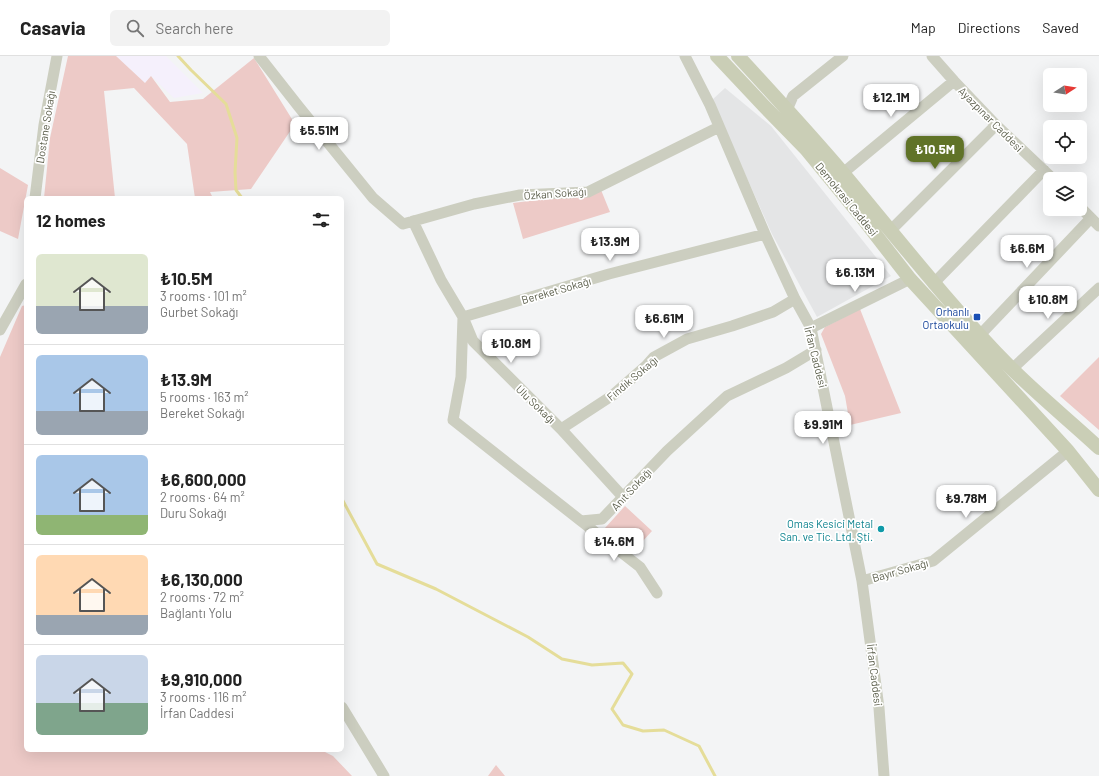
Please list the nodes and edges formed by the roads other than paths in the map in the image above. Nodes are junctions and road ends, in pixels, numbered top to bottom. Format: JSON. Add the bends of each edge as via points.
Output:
{"nodes":[{"id":1,"x":57,"y":56,"type":"edge"},
{"id":2,"x":259,"y":56,"type":"edge"},
{"id":3,"x":685,"y":56,"type":"edge"},
{"id":4,"x":717,"y":56,"type":"edge"},
{"id":5,"x":738,"y":56,"type":"edge"},
{"id":6,"x":843,"y":56,"type":"edge"},
{"id":7,"x":932,"y":56,"type":"edge"},
{"id":8,"x":954,"y":82,"type":"junction"},
{"id":9,"x":787,"y":110,"type":"junction"},
{"id":10,"x":996,"y":125,"type":"junction"},
{"id":11,"x":719,"y":127,"type":"junction"},
{"id":12,"x":1044,"y":170,"type":"joint"},
{"id":13,"x":843,"y":173,"type":"junction"},
{"id":14,"x":35,"y":196,"type":"edge"},
{"id":15,"x":1087,"y":214,"type":"edge"},
{"id":16,"x":1095,"y":222,"type":"edge"},
{"id":17,"x":408,"y":223,"type":"junction"},
{"id":18,"x":890,"y":231,"type":"junction"},
{"id":19,"x":765,"y":234,"type":"junction"},
{"id":20,"x":910,"y":279,"type":"junction"},
{"id":21,"x":933,"y":284,"type":"junction"},
{"id":22,"x":24,"y":288,"type":"edge"},
{"id":23,"x":1099,"y":288,"type":"edge"},
{"id":24,"x":795,"y":299,"type":"junction"},
{"id":25,"x":463,"y":317,"type":"junction"},
{"id":26,"x":811,"y":328,"type":"junction"},
{"id":27,"x":0,"y":330,"type":"edge"},
{"id":28,"x":980,"y":335,"type":"junction"},
{"id":29,"x":816,"y":350,"type":"junction"},
{"id":30,"x":1012,"y":369,"type":"junction"},
{"id":31,"x":561,"y":429,"type":"junction"},
{"id":32,"x":1099,"y":448,"type":"edge"},
{"id":33,"x":1068,"y":451,"type":"junction"},
{"id":34,"x":1099,"y":490,"type":"edge"},
{"id":35,"x":624,"y":497,"type":"junction"},
{"id":36,"x":581,"y":521,"type":"junction"},
{"id":37,"x":862,"y":581,"type":"junction"},
{"id":38,"x":657,"y":593,"type":"dead end"},
{"id":39,"x":344,"y":710,"type":"edge"},
{"id":40,"x":384,"y":776,"type":"edge"},
{"id":41,"x":884,"y":776,"type":"edge"}],
"edges":[{"from":1,"to":14,"type":"street","name":"Dostane Sokağı","via":[[44,125]]},
{"from":2,"to":17,"type":"street","via":[[373,198]]},
{"from":3,"to":11,"type":"street","name":"İrfan Caddesi"},
{"from":4,"to":20,"type":"main road","name":"Demokrasi Caddesi","via":[[806,149]]},
{"from":5,"to":9,"type":"main road","name":"Demokrasi Caddesi"},
{"from":6,"to":9,"type":"street","via":[[793,96]]},
{"from":7,"to":8,"type":"street","name":"Ayazpınar Caddesi"},
{"from":8,"to":10,"type":"street","name":"Ayazpınar Caddesi"},
{"from":8,"to":13,"type":"street"},
{"from":9,"to":13,"type":"main road","name":"Demokrasi Caddesi"},
{"from":10,"to":12,"type":"street","name":"Ayazpınar Caddesi"},
{"from":10,"to":18,"type":"street"},
{"from":11,"to":17,"type":"street","name":"Özkan Sokağı","via":[[588,192],[520,195],[474,204]]},
{"from":11,"to":19,"type":"street","name":"İrfan Caddesi"},
{"from":12,"to":21,"type":"street"},
{"from":13,"to":18,"type":"main road","name":"Demokrasi Caddesi"},
{"from":15,"to":16,"type":"street"},
{"from":16,"to":28,"type":"street"},
{"from":17,"to":25,"type":"street","name":"Ulu Sokağı"},
{"from":18,"to":21,"type":"main road","name":"Demokrasi Caddesi"},
{"from":19,"to":24,"type":"street","name":"İrfan Caddesi"},
{"from":19,"to":25,"type":"street","name":"Bereket Sokağı","via":[[609,274]]},
{"from":20,"to":26,"type":"street"},
{"from":20,"to":33,"type":"main road","name":"Demokrasi Caddesi"},
{"from":21,"to":28,"type":"main road","name":"Demokrasi Caddesi"},
{"from":22,"to":27,"type":"street"},
{"from":23,"to":30,"type":"street"},
{"from":24,"to":26,"type":"street","name":"İrfan Caddesi"},
{"from":24,"to":31,"type":"street","name":"Fındık Sokağı","via":[[773,312],[687,339],[654,358],[613,395]]},
{"from":25,"to":31,"type":"street","name":"Ulu Sokağı","via":[[473,341]]},
{"from":25,"to":36,"type":"street","via":[[461,377],[453,420]]},
{"from":26,"to":29,"type":"street","name":"İrfan Caddesi"},
{"from":28,"to":30,"type":"main road","name":"Demokrasi Caddesi"},
{"from":29,"to":35,"type":"street","name":"Anıt Sokağı","via":[[786,368],[727,396],[667,451]]},
{"from":29,"to":37,"type":"street","name":"İrfan Caddesi"},
{"from":30,"to":32,"type":"main road","name":"Demokrasi Caddesi"},
{"from":31,"to":35,"type":"street","name":"Ulu Sokağı"},
{"from":33,"to":34,"type":"main road","name":"Demokrasi Caddesi"},
{"from":33,"to":37,"type":"street","name":"Bayır Sokağı","via":[[933,560]]},
{"from":35,"to":36,"type":"street","name":"Anıt Sokağı","via":[[602,519]]},
{"from":36,"to":38,"type":"street","via":[[640,567]]},
{"from":37,"to":41,"type":"street","name":"İrfan Caddesi","via":[[879,708]]},
{"from":39,"to":40,"type":"street"}]}
